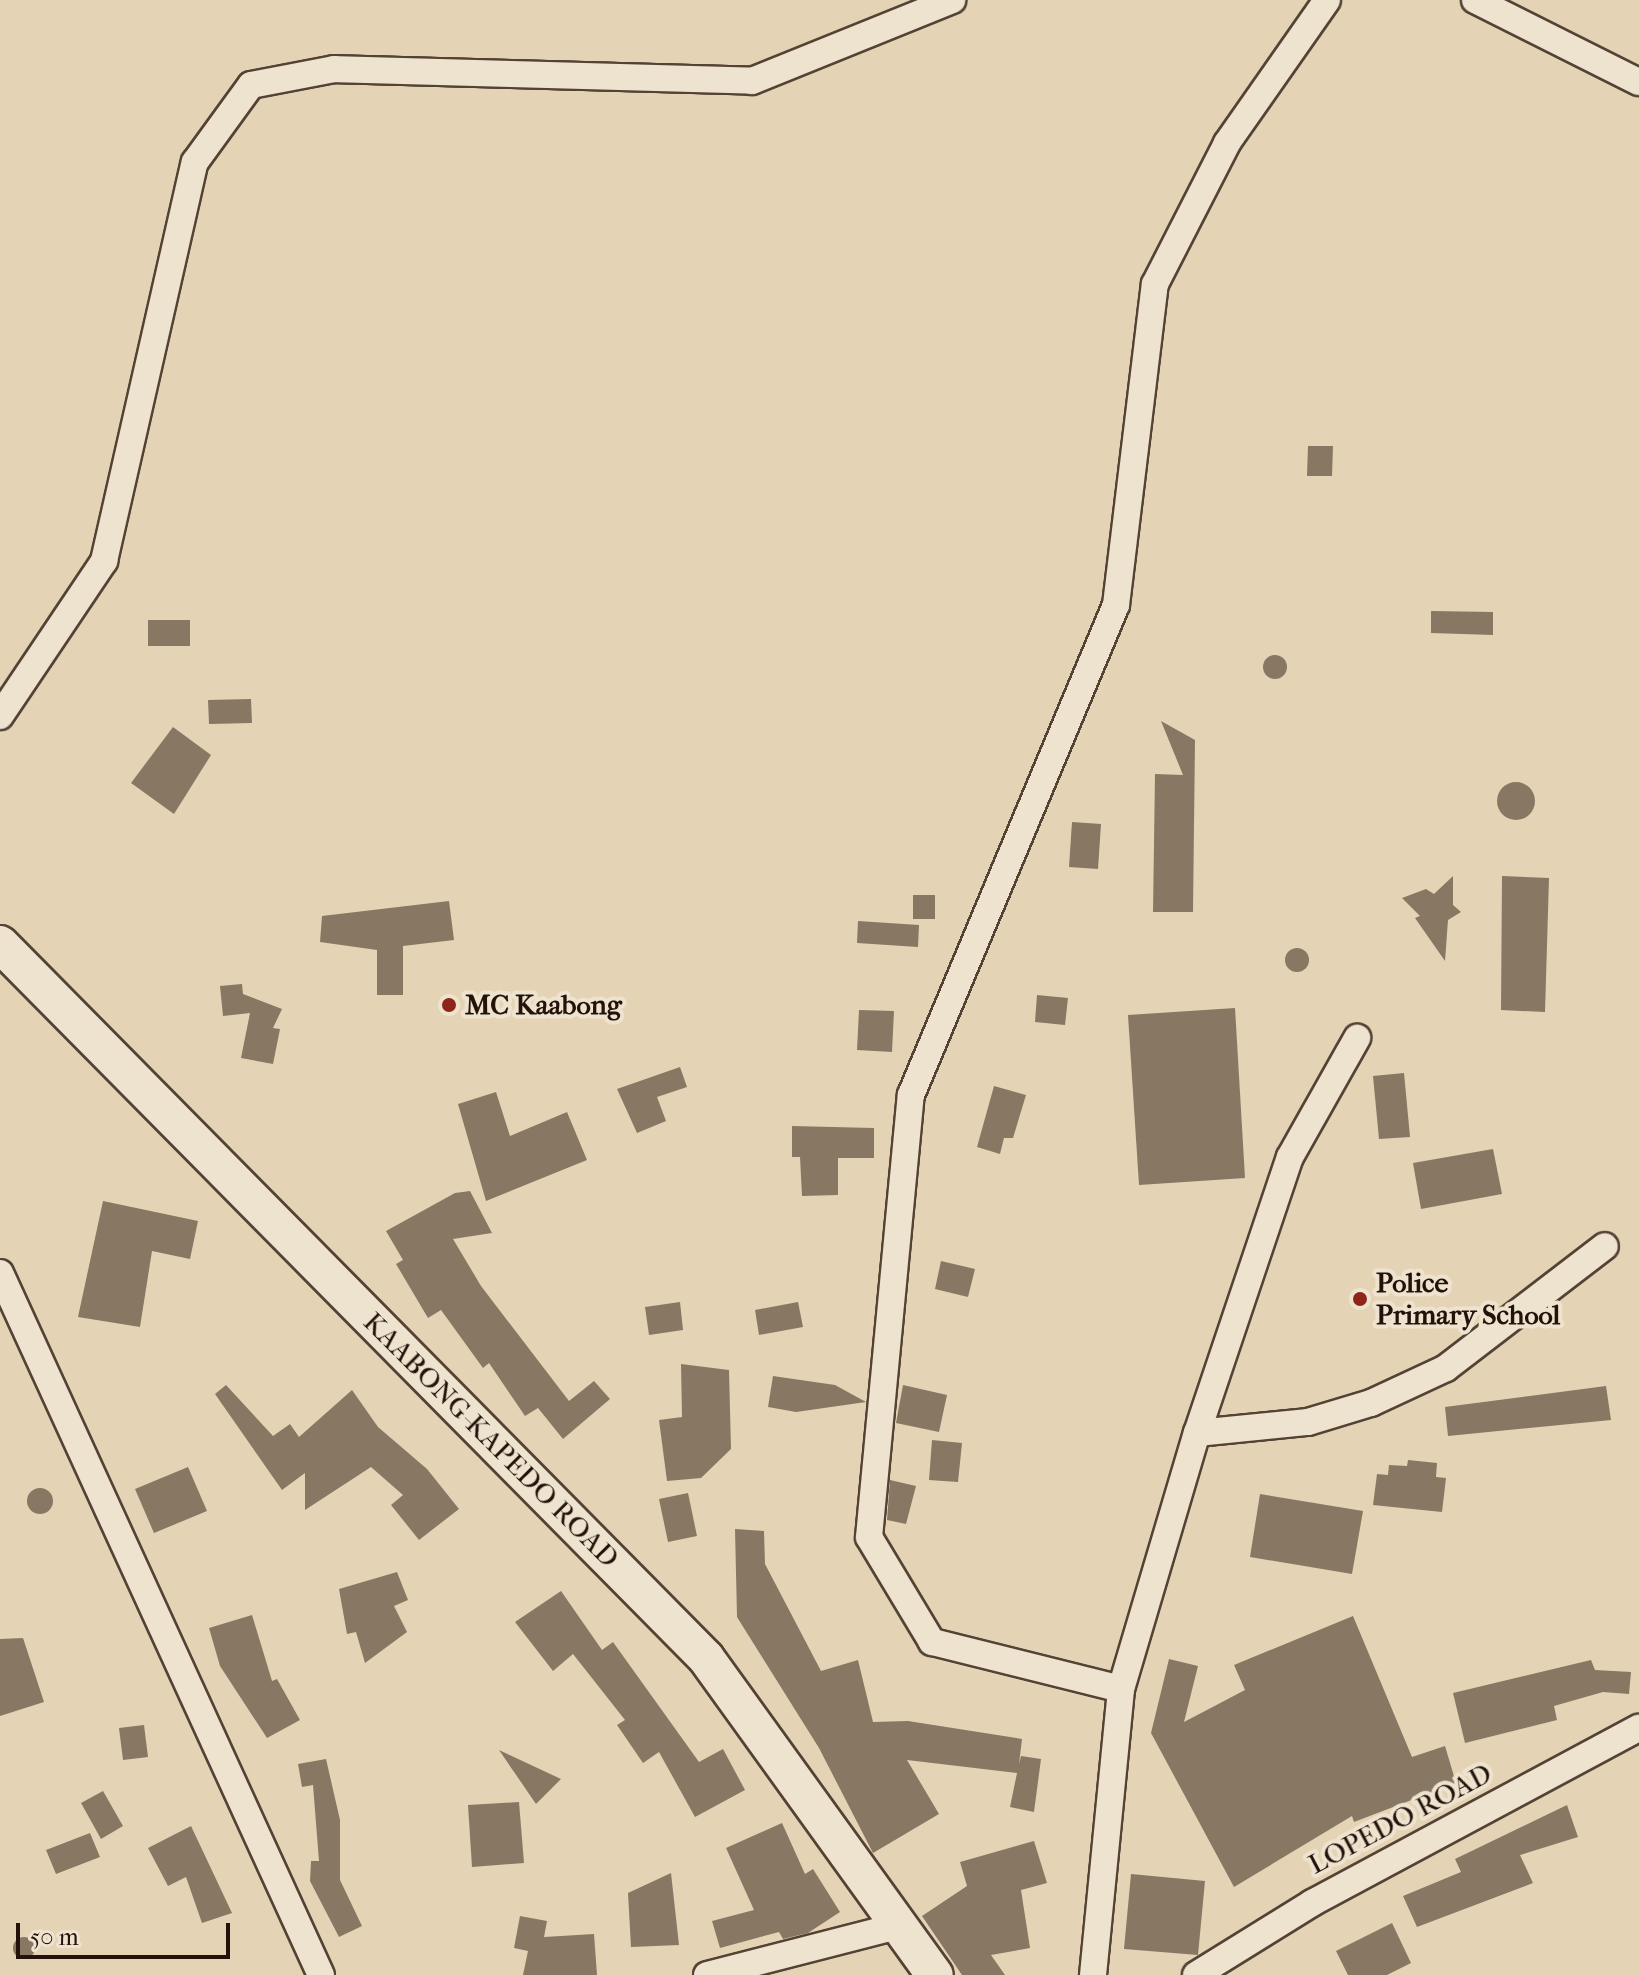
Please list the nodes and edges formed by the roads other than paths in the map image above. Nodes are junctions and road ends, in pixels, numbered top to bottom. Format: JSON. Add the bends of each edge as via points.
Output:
{"nodes":[{"id":1,"x":952,"y":0,"type":"edge"},
{"id":2,"x":1327,"y":0,"type":"edge"},
{"id":3,"x":1475,"y":0,"type":"edge"},
{"id":4,"x":1639,"y":82,"type":"edge"},
{"id":5,"x":0,"y":716,"type":"edge"},
{"id":6,"x":0,"y":944,"type":"edge"},
{"id":7,"x":1357,"y":1038,"type":"dead end"},
{"id":8,"x":1605,"y":1246,"type":"dead end"},
{"id":9,"x":0,"y":1273,"type":"edge"},
{"id":10,"x":1197,"y":1433,"type":"junction"},
{"id":11,"x":1121,"y":1689,"type":"junction"},
{"id":12,"x":1639,"y":1728,"type":"edge"},
{"id":13,"x":902,"y":1925,"type":"junction"},
{"id":14,"x":321,"y":1975,"type":"edge"},
{"id":15,"x":707,"y":1975,"type":"edge"},
{"id":16,"x":935,"y":1975,"type":"edge"},
{"id":17,"x":1093,"y":1975,"type":"edge"},
{"id":18,"x":1196,"y":1975,"type":"edge"}],
"edges":[{"from":1,"to":5,"type":"street","via":[[752,81],[334,69],[251,85],[195,162],[104,561]]},
{"from":2,"to":11,"type":"street","via":[[1227,143],[1155,284],[1116,605],[911,1095],[869,1537],[932,1642]]},
{"from":3,"to":4,"type":"street"},
{"from":6,"to":13,"type":"main road","name":"KAABONG-KAPEDO ROAD","via":[[706,1658]]},
{"from":7,"to":10,"type":"street","via":[[1290,1157]]},
{"from":8,"to":10,"type":"street","via":[[1446,1368],[1371,1403],[1308,1422]]},
{"from":9,"to":14,"type":"street"},
{"from":10,"to":11,"type":"street"},
{"from":11,"to":17,"type":"street"},
{"from":12,"to":18,"type":"street","name":"LOPEDO ROAD","via":[[1312,1903]]},
{"from":13,"to":15,"type":"street"},
{"from":13,"to":16,"type":"main road","name":"KAABONG-KAPEDO ROAD"}]}
